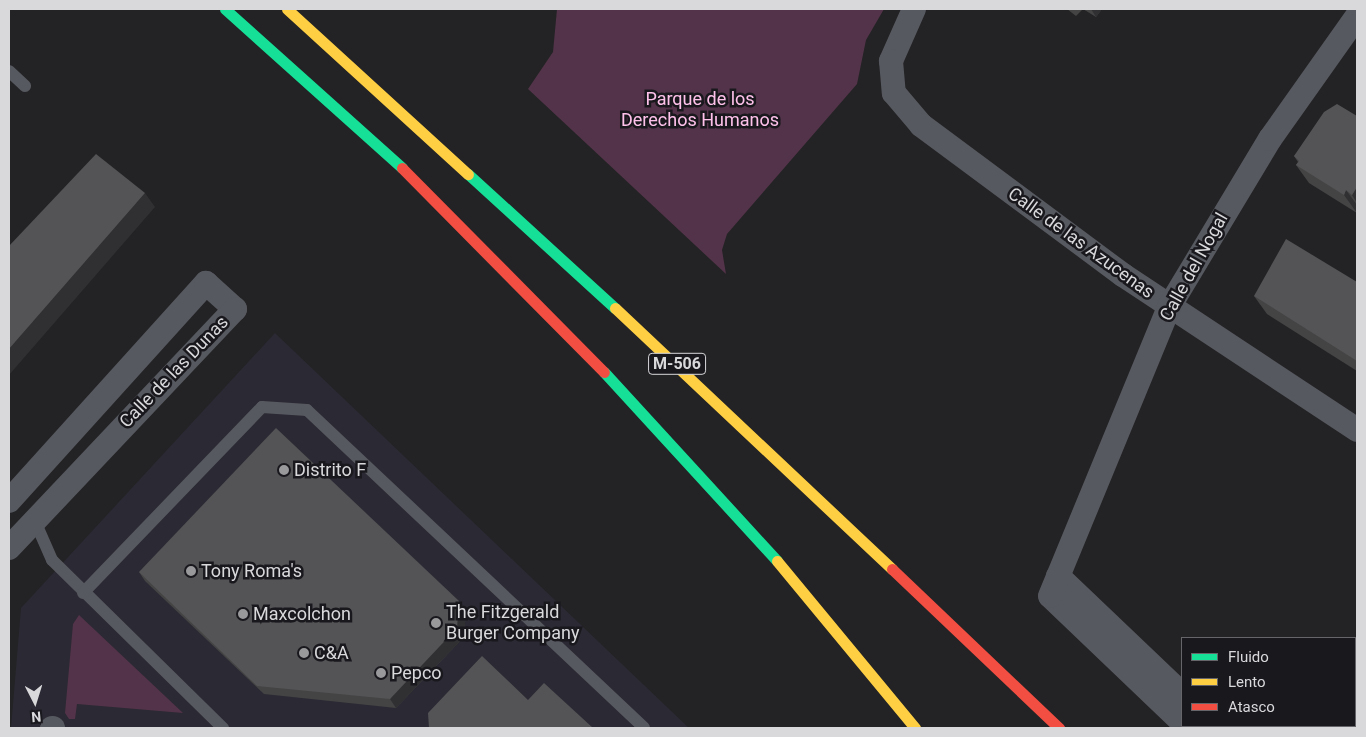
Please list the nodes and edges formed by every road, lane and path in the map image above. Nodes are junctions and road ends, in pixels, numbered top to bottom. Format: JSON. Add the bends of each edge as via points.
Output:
{"nodes":[{"id":1,"x":226,"y":9,"type":"edge"},
{"id":2,"x":286,"y":9,"type":"edge"},
{"id":3,"x":914,"y":9,"type":"edge"},
{"id":4,"x":1357,"y":16,"type":"edge"},
{"id":5,"x":9,"y":71,"type":"edge"},
{"id":6,"x":25,"y":86,"type":"dead end"},
{"id":7,"x":1169,"y":307,"type":"junction"},
{"id":8,"x":1357,"y":430,"type":"edge"},
{"id":9,"x":9,"y":501,"type":"edge"},
{"id":10,"x":34,"y":520,"type":"junction"},
{"id":11,"x":9,"y":548,"type":"edge"},
{"id":12,"x":1054,"y":586,"type":"junction"},
{"id":13,"x":83,"y":593,"type":"junction"},
{"id":14,"x":1181,"y":693,"type":"edge"},
{"id":15,"x":1181,"y":721,"type":"edge"},
{"id":16,"x":223,"y":728,"type":"edge"},
{"id":17,"x":644,"y":728,"type":"edge"},
{"id":18,"x":914,"y":728,"type":"edge"},
{"id":19,"x":1059,"y":728,"type":"edge"}],
"edges":[{"from":1,"to":18,"type":"highway","via":[[416,181],[571,336],[793,578]]},
{"from":2,"to":19,"type":"highway","number":"M-506","via":[[684,370]]},
{"from":3,"to":7,"type":"street","name":"Calle de las Azucenas","via":[[891,61],[894,93],[921,126]]},
{"from":4,"to":7,"type":"street","name":"Calle del Nogal","via":[[1270,139]]},
{"from":5,"to":6,"type":"lane"},
{"from":7,"to":8,"type":"street","name":"Calle de las Azucenas"},
{"from":7,"to":12,"type":"street","name":"Calle del Nogal"},
{"from":9,"to":10,"type":"street","name":"Calle de las Dunas","via":[[206,283],[235,309]]},
{"from":10,"to":11,"type":"street","name":"Calle de las Dunas"},
{"from":10,"to":13,"type":"lane","via":[[52,560]]},
{"from":12,"to":14,"type":"street"},
{"from":12,"to":15,"type":"street"},
{"from":13,"to":16,"type":"lane"},
{"from":13,"to":17,"type":"lane","via":[[262,407],[307,410]]}]}
